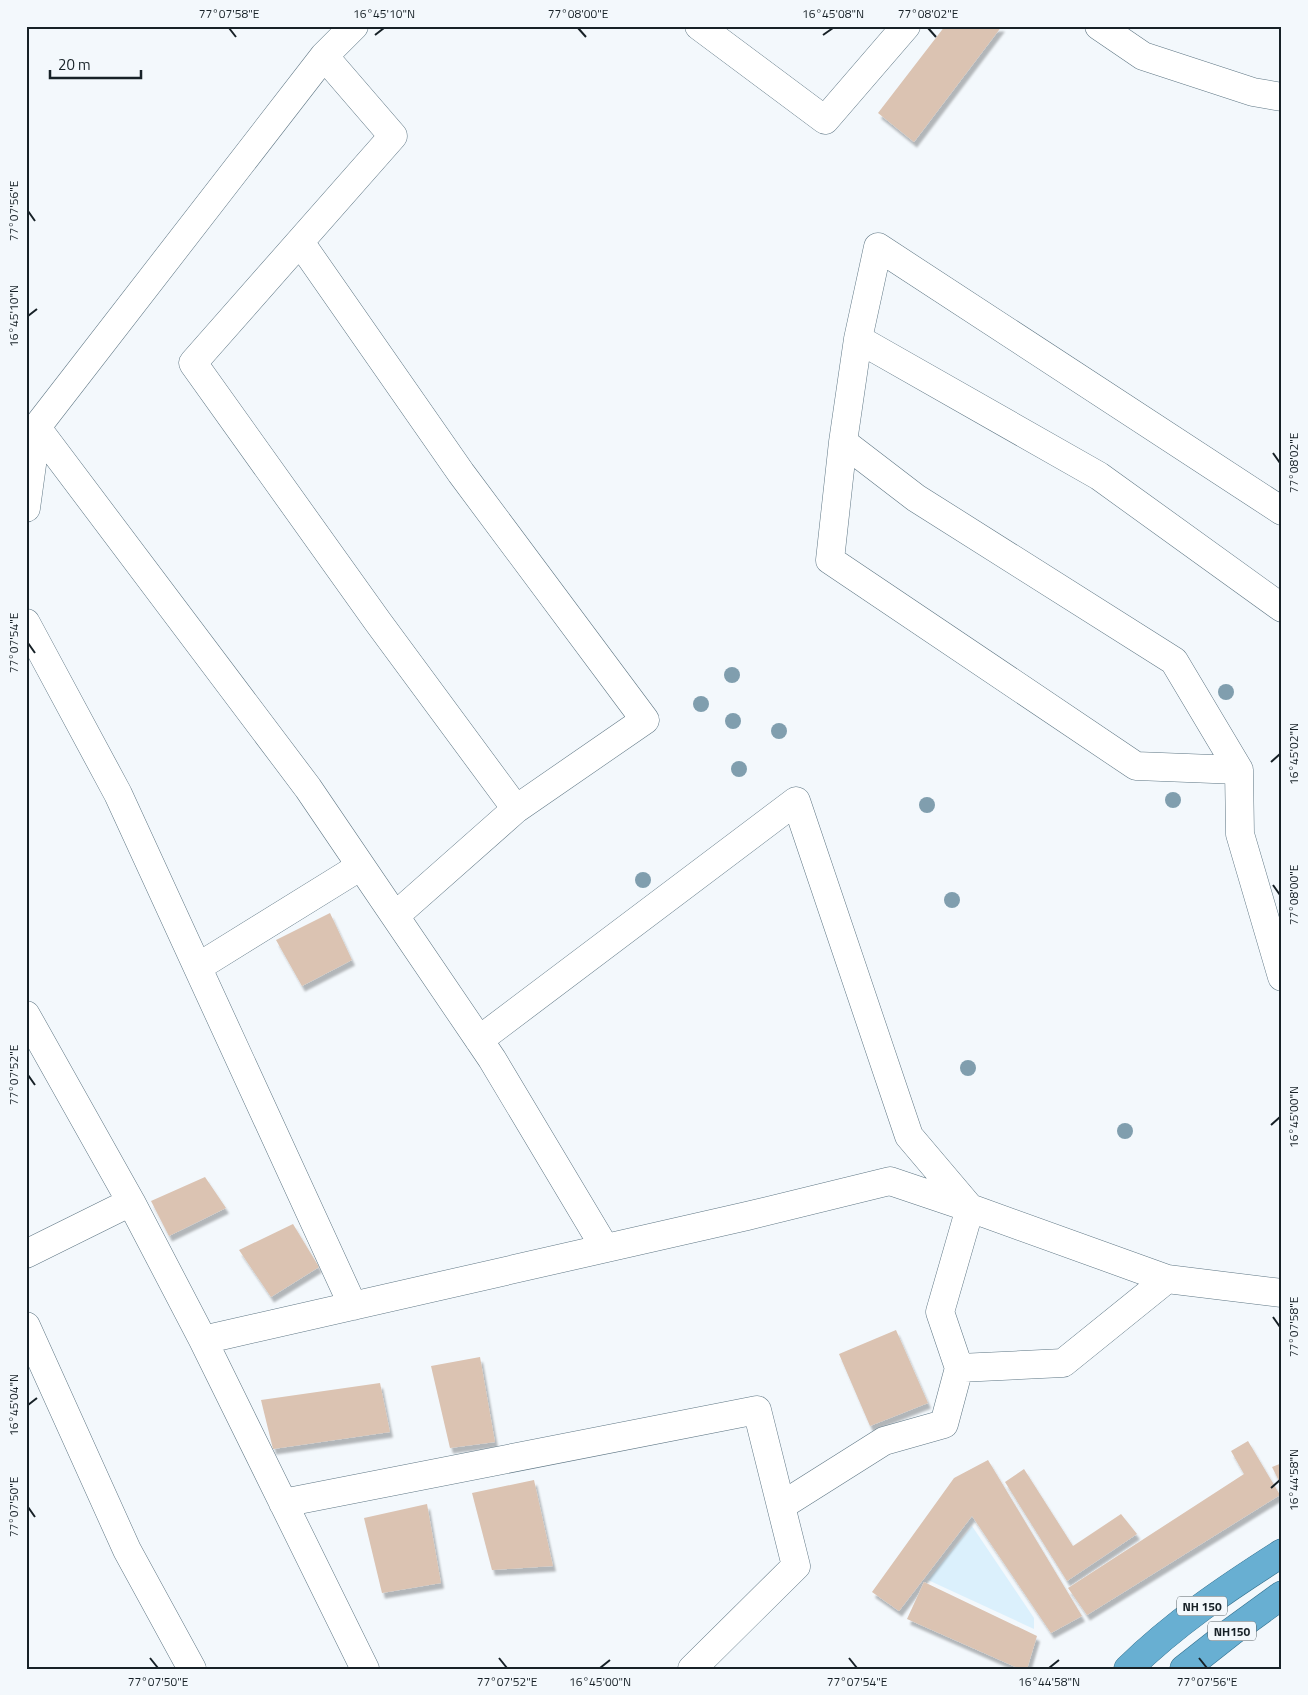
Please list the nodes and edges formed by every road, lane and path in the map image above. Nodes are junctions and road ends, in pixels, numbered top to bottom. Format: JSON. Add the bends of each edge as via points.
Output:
{"nodes":[{"id":1,"x":354,"y":26,"type":"edge"},
{"id":2,"x":699,"y":26,"type":"edge"},
{"id":3,"x":906,"y":26,"type":"edge"},
{"id":4,"x":1099,"y":26,"type":"edge"},
{"id":5,"x":324,"y":56,"type":"junction"},
{"id":6,"x":1282,"y":97,"type":"edge"},
{"id":7,"x":300,"y":242,"type":"junction"},
{"id":8,"x":858,"y":339,"type":"junction"},
{"id":9,"x":32,"y":434,"type":"edge"},
{"id":10,"x":843,"y":442,"type":"junction"},
{"id":11,"x":26,"y":508,"type":"edge"},
{"id":12,"x":1282,"y":511,"type":"edge"},
{"id":13,"x":1282,"y":608,"type":"edge"},
{"id":14,"x":26,"y":624,"type":"edge"},
{"id":15,"x":1240,"y":770,"type":"junction"},
{"id":16,"x":516,"y":809,"type":"junction"},
{"id":17,"x":361,"y":866,"type":"junction"},
{"id":18,"x":395,"y":916,"type":"junction"},
{"id":19,"x":198,"y":967,"type":"junction"},
{"id":20,"x":1282,"y":977,"type":"edge"},
{"id":21,"x":26,"y":1015,"type":"edge"},
{"id":22,"x":479,"y":1040,"type":"junction"},
{"id":23,"x":131,"y":1202,"type":"junction"},
{"id":24,"x":970,"y":1208,"type":"junction"},
{"id":25,"x":605,"y":1248,"type":"junction"},
{"id":26,"x":26,"y":1254,"type":"edge"},
{"id":27,"x":1167,"y":1279,"type":"junction"},
{"id":28,"x":1282,"y":1293,"type":"edge"},
{"id":29,"x":353,"y":1306,"type":"junction"},
{"id":30,"x":26,"y":1326,"type":"edge"},
{"id":31,"x":203,"y":1340,"type":"junction"},
{"id":32,"x":959,"y":1368,"type":"junction"},
{"id":33,"x":283,"y":1503,"type":"junction"},
{"id":34,"x":781,"y":1506,"type":"junction"},
{"id":35,"x":1282,"y":1553,"type":"edge"},
{"id":36,"x":1282,"y":1595,"type":"edge"},
{"id":37,"x":192,"y":1669,"type":"edge"},
{"id":38,"x":365,"y":1669,"type":"edge"},
{"id":39,"x":692,"y":1669,"type":"edge"},
{"id":40,"x":1128,"y":1669,"type":"edge"},
{"id":41,"x":1184,"y":1669,"type":"edge"}],
"edges":[{"from":1,"to":5,"type":"street"},
{"from":2,"to":3,"type":"street","via":[[824,120]]},
{"from":4,"to":6,"type":"street","via":[[1143,56],[1253,92]]},
{"from":5,"to":7,"type":"street","via":[[393,136]]},
{"from":5,"to":9,"type":"street"},
{"from":7,"to":16,"type":"street","via":[[193,363]]},
{"from":7,"to":16,"type":"street","via":[[461,473],[645,720]]},
{"from":8,"to":10,"type":"street"},
{"from":8,"to":12,"type":"street","via":[[878,247]]},
{"from":8,"to":13,"type":"street","via":[[1099,476]]},
{"from":9,"to":11,"type":"street"},
{"from":9,"to":17,"type":"street","via":[[308,788]]},
{"from":10,"to":15,"type":"street","via":[[916,498],[1174,661]]},
{"from":10,"to":15,"type":"street","via":[[830,560],[1136,766]]},
{"from":14,"to":19,"type":"street","via":[[118,794]]},
{"from":15,"to":20,"type":"street","via":[[1240,834]]},
{"from":16,"to":18,"type":"street"},
{"from":17,"to":18,"type":"street"},
{"from":17,"to":19,"type":"street"},
{"from":18,"to":22,"type":"street"},
{"from":19,"to":29,"type":"street"},
{"from":21,"to":23,"type":"street"},
{"from":22,"to":24,"type":"street","via":[[796,801],[909,1136]]},
{"from":22,"to":25,"type":"street"},
{"from":23,"to":26,"type":"street"},
{"from":23,"to":31,"type":"street"},
{"from":24,"to":25,"type":"street","via":[[890,1181]]},
{"from":24,"to":27,"type":"street"},
{"from":24,"to":32,"type":"street","via":[[940,1312]]},
{"from":25,"to":29,"type":"street"},
{"from":27,"to":28,"type":"street"},
{"from":27,"to":32,"type":"street","via":[[1063,1363]]},
{"from":29,"to":31,"type":"street"},
{"from":30,"to":37,"type":"street","via":[[128,1550]]},
{"from":31,"to":33,"type":"street"},
{"from":32,"to":34,"type":"street","via":[[944,1424],[884,1442]]},
{"from":33,"to":34,"type":"street","via":[[757,1410]]},
{"from":33,"to":38,"type":"street"},
{"from":34,"to":39,"type":"street","via":[[796,1566]]},
{"from":35,"to":40,"type":"highway","number":"NH 150","via":[[1211,1599],[1155,1642]]},
{"from":36,"to":41,"type":"highway","number":"NH150"}]}
